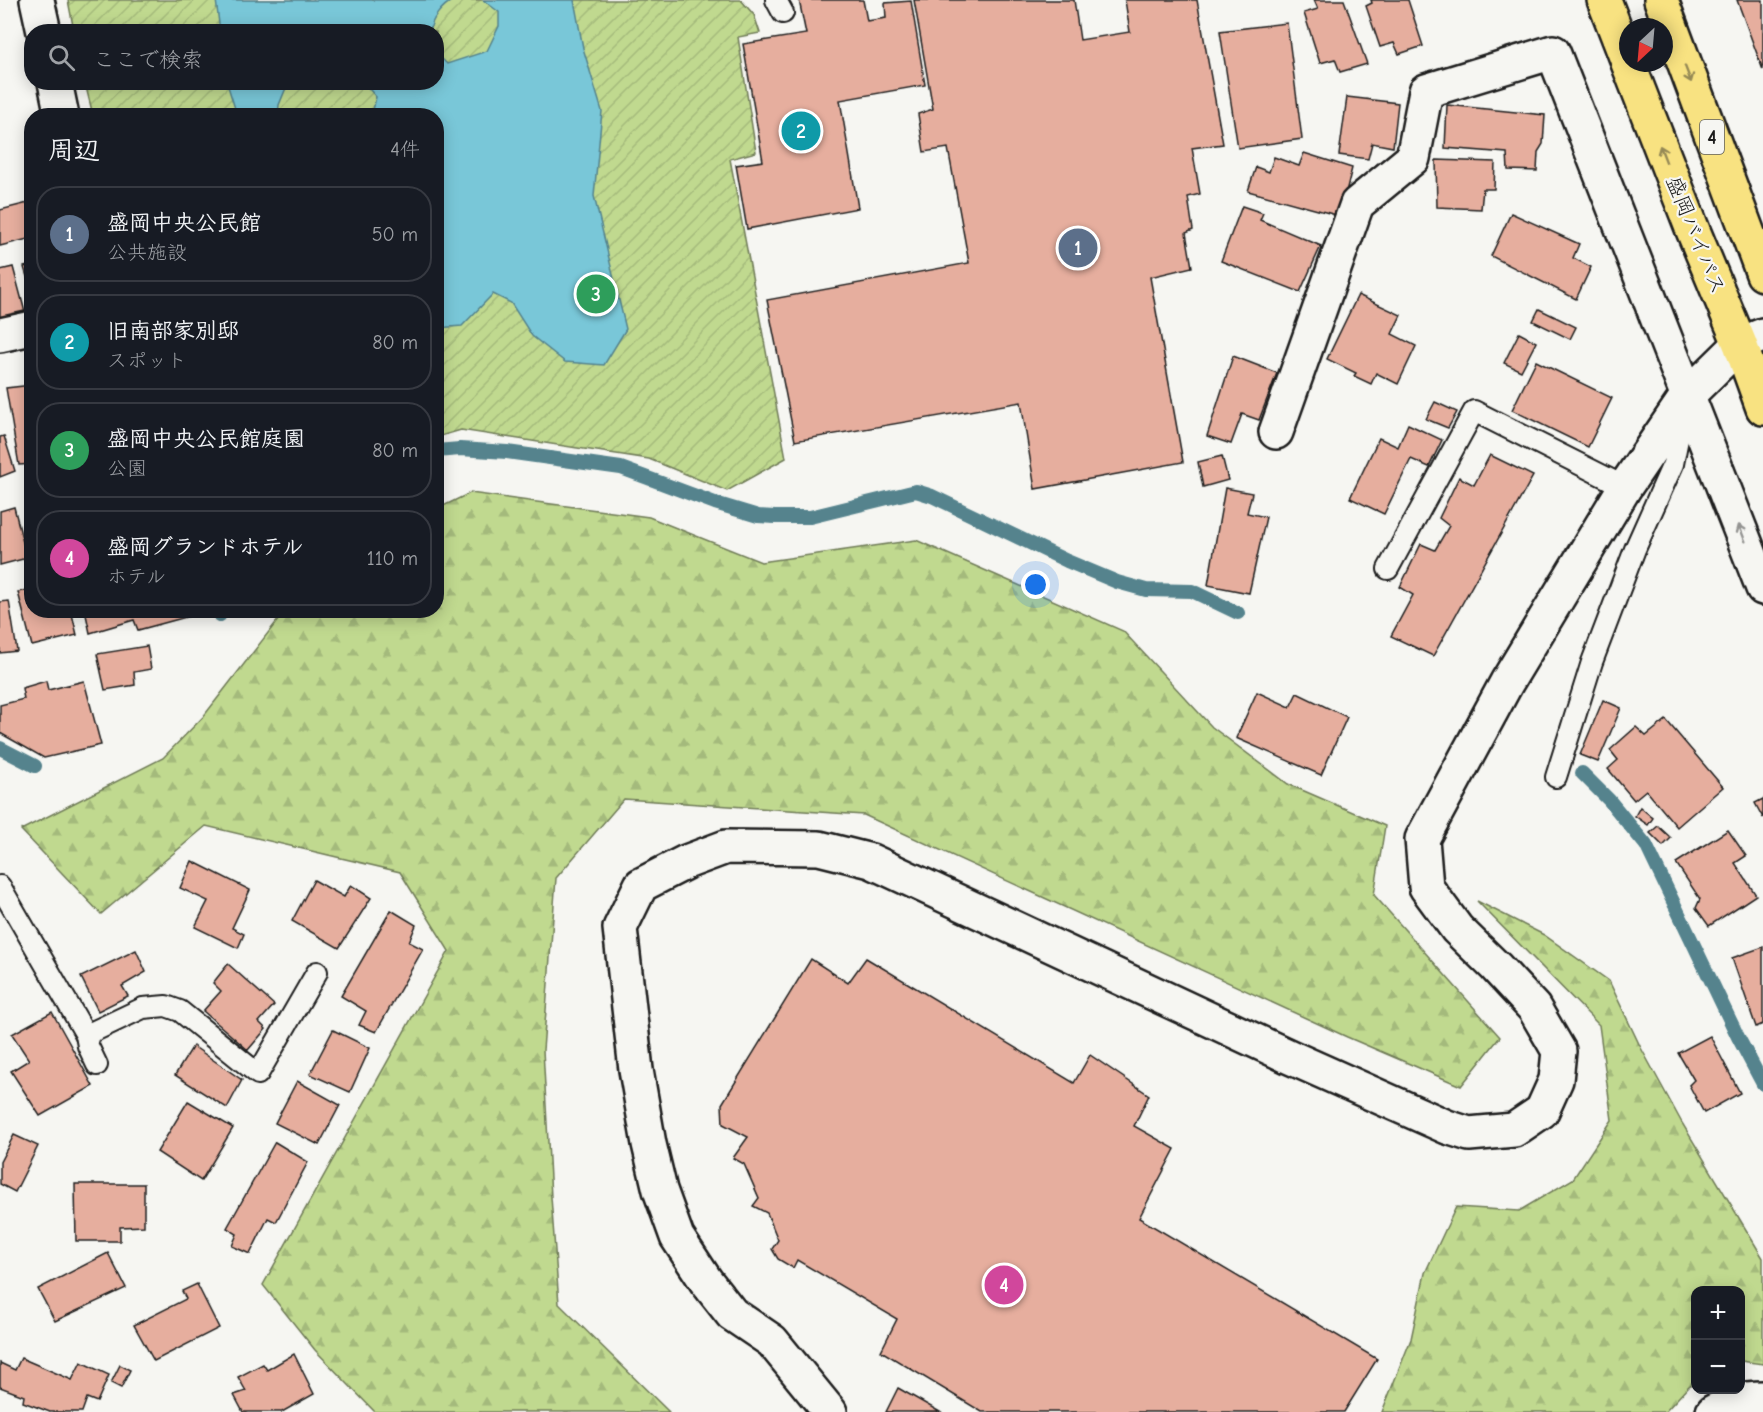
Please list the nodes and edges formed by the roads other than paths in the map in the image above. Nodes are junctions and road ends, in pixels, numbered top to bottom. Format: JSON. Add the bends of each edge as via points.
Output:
{"nodes":[{"id":1,"x":37,"y":0,"type":"edge"},
{"id":2,"x":1604,"y":0,"type":"edge"},
{"id":3,"x":1660,"y":0,"type":"edge"},
{"id":4,"x":42,"y":24,"type":"edge"},
{"id":5,"x":1619,"y":39,"type":"edge"},
{"id":6,"x":1631,"y":72,"type":"edge"},
{"id":7,"x":57,"y":90,"type":"edge"},
{"id":8,"x":60,"y":108,"type":"edge"},
{"id":9,"x":1763,"y":274,"type":"edge"},
{"id":10,"x":24,"y":330,"type":"edge"},
{"id":11,"x":0,"y":335,"type":"edge"},
{"id":12,"x":1751,"y":339,"type":"edge"},
{"id":13,"x":1687,"y":396,"type":"junction"},
{"id":14,"x":1763,"y":408,"type":"edge"},
{"id":15,"x":1276,"y":432,"type":"dead end"},
{"id":16,"x":1625,"y":487,"type":"junction"},
{"id":17,"x":1388,"y":569,"type":"dead end"},
{"id":18,"x":1763,"y":588,"type":"edge"},
{"id":19,"x":1556,"y":777,"type":"dead end"},
{"id":20,"x":0,"y":886,"type":"edge"},
{"id":21,"x":317,"y":972,"type":"dead end"},
{"id":22,"x":86,"y":1035,"type":"junction"},
{"id":23,"x":97,"y":1065,"type":"dead end"},
{"id":24,"x":1763,"y":1398,"type":"edge"},
{"id":25,"x":830,"y":1412,"type":"edge"},
{"id":26,"x":1713,"y":1412,"type":"edge"}],
"edges":[{"from":1,"to":4,"type":"street"},
{"from":2,"to":5,"type":"highway","name":"盛岡バイパス"},
{"from":3,"to":9,"type":"highway","number":"4","one_way":true},
{"from":12,"to":6,"type":"highway","name":"盛岡バイパス","one_way":true,"via":[[1692,228]]},
{"from":7,"to":8,"type":"street"},
{"from":10,"to":11,"type":"street"},
{"from":12,"to":13,"type":"street"},
{"from":12,"to":14,"type":"highway","name":"盛岡バイパス"},
{"from":13,"to":15,"type":"street","via":[[1553,52],[1426,91],[1413,158],[1357,204]]},
{"from":13,"to":16,"type":"street"},
{"from":18,"to":13,"type":"street","one_way":true},
{"from":13,"to":19,"type":"lane","via":[[1673,464],[1592,662]]},
{"from":16,"to":17,"type":"lane","via":[[1474,411]]},
{"from":16,"to":25,"type":"street","via":[[1507,682],[1422,839],[1426,887],[1457,929],[1534,1008],[1559,1051],[1556,1080],[1542,1111],[1514,1130],[1469,1134],[1447,1127],[871,861],[819,848],[726,848],[686,862],[641,885],[620,928],[636,1071],[660,1190],[677,1237],[706,1281],[732,1314],[772,1341]]},
{"from":20,"to":22,"type":"lane"},
{"from":21,"to":22,"type":"lane","via":[[258,1074],[180,1011],[166,1006],[143,1008]]},
{"from":22,"to":23,"type":"lane"},
{"from":24,"to":26,"type":"street","via":[[1730,1402]]}]}
